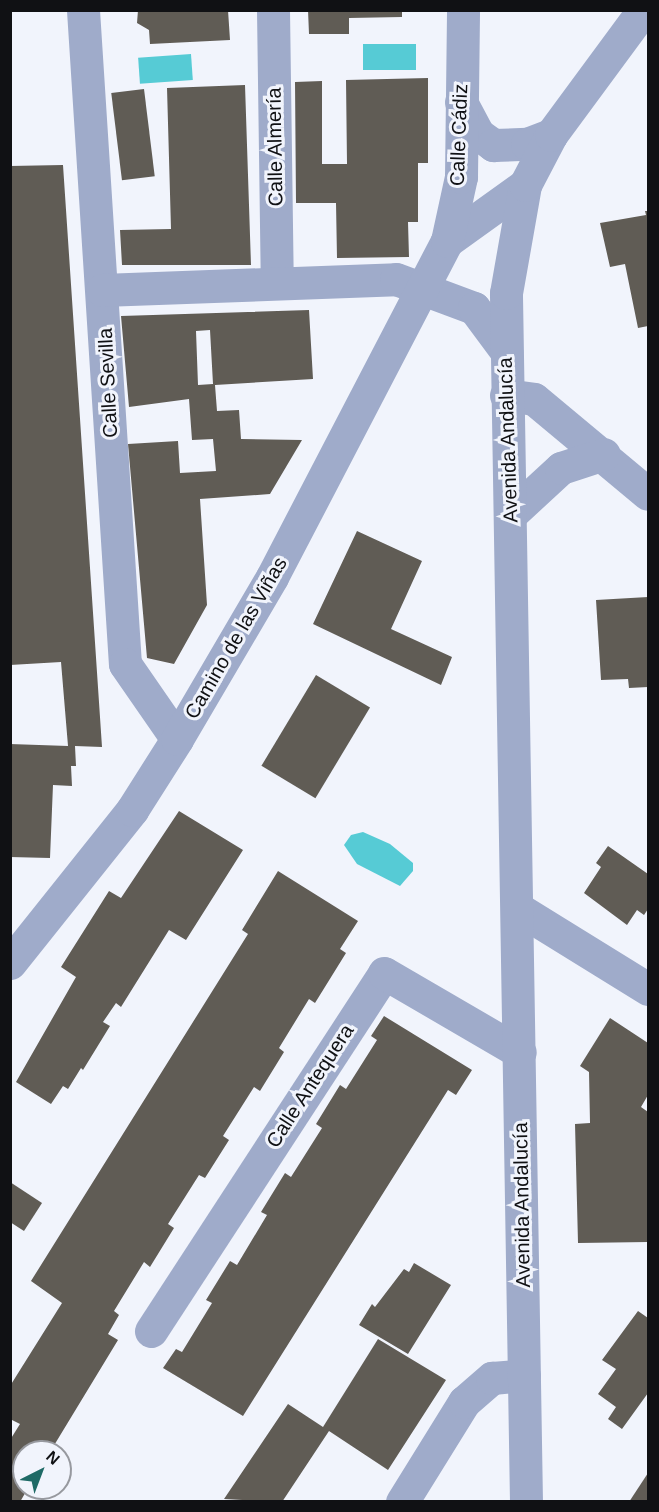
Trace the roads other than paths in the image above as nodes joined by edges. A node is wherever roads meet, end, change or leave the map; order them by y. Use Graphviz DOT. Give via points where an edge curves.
graph roads {
  1 [pos="83,10"];
  2 [pos="273,10"];
  3 [pos="463,10"];
  4 [pos="643,10"];
  5 [pos="461,102"];
  6 [pos="551,135"];
  7 [pos="525,185"];
  8 [pos="447,241"];
  9 [pos="277,283"];
  10 [pos="423,288"];
  11 [pos="102,290"];
  12 [pos="506,351"];
  13 [pos="506,395"];
  14 [pos="604,454"];
  15 [pos="648,494"];
  16 [pos="511,514"];
  17 [pos="177,739"];
  18 [pos="517,908"];
  19 [pos="10,963"];
  20 [pos="648,989"];
  21 [pos="519,1052"];
  22 [pos="151,1331"];
  23 [pos="524,1375"];
  24 [pos="402,1502"];
  25 [pos="526,1502"];
  1 -- 11 [label="street, Calle Sevilla"];
  2 -- 9 [label="street, Calle Almería"];
  3 -- 5 [label="street, Calle Cádiz"];
  4 -- 6 [label="street, Avenida Andalucía"];
  5 -- 6 [label="street" via="478,134 493,145 527,144"];
  5 -- 8 [label="street, Calle Cádiz" via="461,177"];
  6 -- 7 [label="street, Avenida Andalucía"];
  7 -- 8 [label="street"];
  7 -- 12 [label="street, Avenida Andalucía" via="506,293"];
  8 -- 10 [label="street, Calle Cádiz"];
  9 -- 10 [label="street" via="396,279"];
  9 -- 11 [label="street"];
  10 -- 12 [label="street" via="474,308"];
  10 -- 17 [label="street, Camino de las Viñas" via="272,577"];
  11 -- 17 [label="street, Calle Sevilla" via="125,664"];
  12 -- 13 [label="street, Avenida Andalucía"];
  13 -- 14 [label="street" via="534,399"];
  13 -- 16 [label="street, Avenida Andalucía"];
  14 -- 15 [label="street"];
  14 -- 16 [label="street" via="561,468"];
  16 -- 18 [label="street, Avenida Andalucía"];
  17 -- 19 [label="street, Camino de las Viñas" via="132,810"];
  18 -- 20 [label="street"];
  18 -- 21 [label="street, Avenida Andalucía"];
  21 -- 22 [label="street, Calle Antequera" via="384,973"];
  21 -- 23 [label="street, Avenida Andalucía"];
  23 -- 24 [label="street" via="492,1378 464,1402"];
  23 -- 25 [label="street, Avenida Andalucía"];
}
